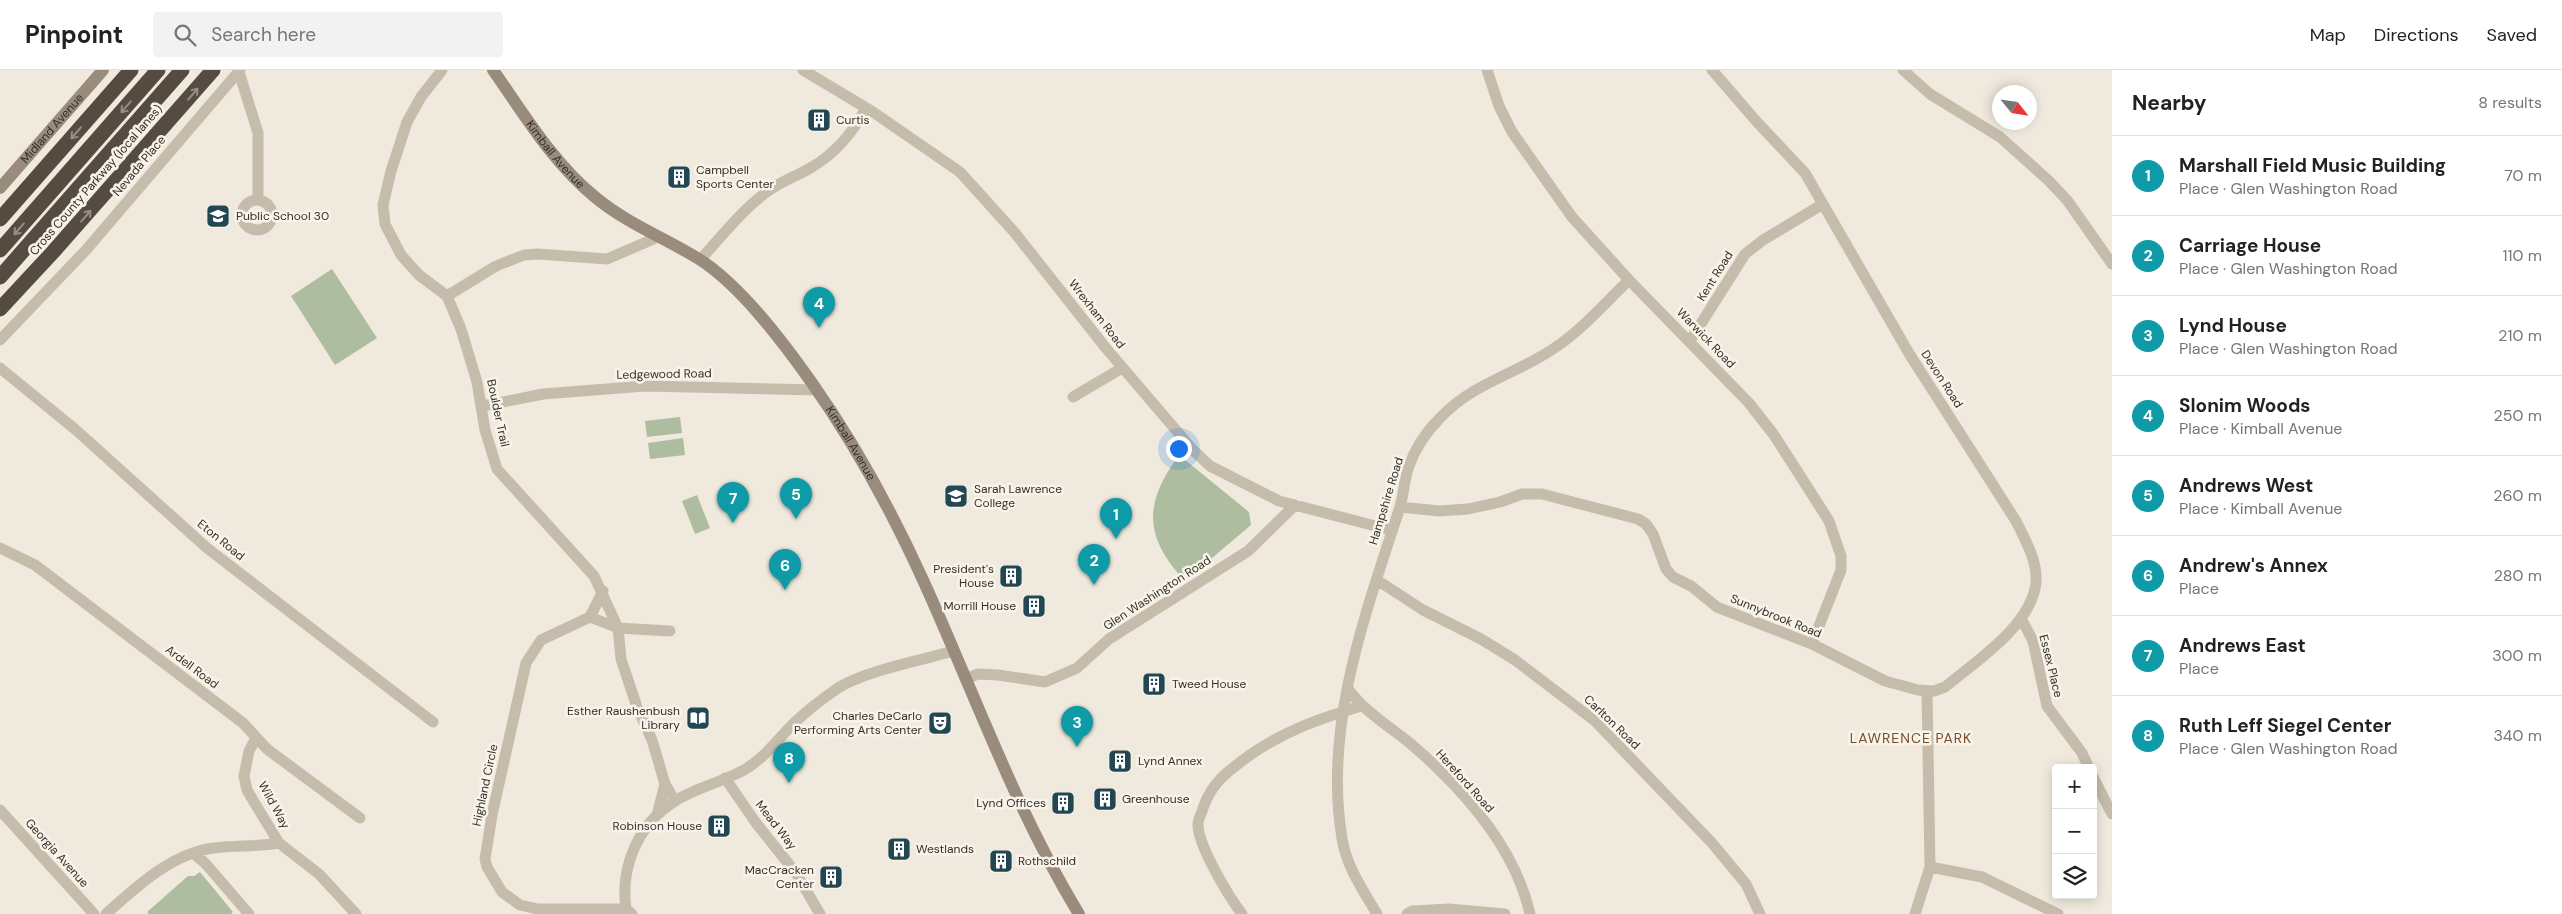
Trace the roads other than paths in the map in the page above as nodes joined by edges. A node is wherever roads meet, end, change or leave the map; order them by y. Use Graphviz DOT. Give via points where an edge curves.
graph roads {
  1 [pos="103,70"];
  2 [pos="131,70"];
  3 [pos="158,70"];
  4 [pos="182,70"];
  5 [pos="213,70"];
  6 [pos="442,70"];
  7 [pos="493,70"];
  8 [pos="803,70"];
  9 [pos="1487,70"];
  10 [pos="1712,70"];
  11 [pos="1903,70"];
  12 [pos="239,71"];
  13 [pos="866,108"];
  14 [pos="0,188"];
  15 [pos="258,200"];
  16 [pos="1823,204"];
  17 [pos="0,219"];
  18 [pos="658,237"];
  19 [pos="0,250"];
  20 [pos="53,252"];
  21 [pos="700,260"];
  22 [pos="2112,264"];
  23 [pos="0,276"];
  24 [pos="1629,280"];
  25 [pos="447,296"];
  26 [pos="0,309"];
  27 [pos="0,319"];
  28 [pos="0,340"];
  29 [pos="1690,341"];
  30 [pos="0,368"];
  31 [pos="1122,368"];
  32 [pos="817,390"];
  33 [pos="1073,398"];
  34 [pos="483,406"];
  35 [pos="1295,504"];
  36 [pos="1400,507"];
  37 [pos="1391,530"];
  38 [pos="0,548"];
  39 [pos="1377,580"];
  40 [pos="602,591"];
  41 [pos="590,617"];
  42 [pos="2022,620"];
  43 [pos="618,628"];
  44 [pos="670,631"];
  45 [pos="1812,644"];
  46 [pos="954,650"];
  47 [pos="965,680"];
  48 [pos="1348,689"];
  49 [pos="1927,691"];
  50 [pos="1361,706"];
  51 [pos="1344,712"];
  52 [pos="433,722"];
  53 [pos="256,738"];
  54 [pos="2087,764"];
  55 [pos="725,778"];
  56 [pos="664,784"];
  57 [pos="2097,785"];
  58 [pos="675,801"];
  59 [pos="0,810"];
  60 [pos="2112,814"];
  61 [pos="657,815"];
  62 [pos="360,818"];
  63 [pos="279,843"];
  64 [pos="193,852"];
  65 [pos="1930,867"];
  66 [pos="629,911"];
  67 [pos="94,914"];
  68 [pos="106,914"];
  69 [pos="249,914"];
  70 [pos="356,914"];
  71 [pos="820,914"];
  72 [pos="1079,914"];
  73 [pos="1242,914"];
  74 [pos="1377,914"];
  75 [pos="1407,914"];
  76 [pos="1505,914"];
  77 [pos="1530,914"];
  78 [pos="1760,914"];
  79 [pos="1915,914"];
  80 [pos="2058,914"];
  1 -- 14 [label="street, Midland Avenue"];
  2 -- 17 [label="highway, one-way"];
  3 -- 19 [label="highway, one-way"];
  4 -- 23 [label="highway"];
  20 -- 5 [label="highway, Cross County Parkway (local lanes), one-way"];
  6 -- 25 [label="street" via="407,122 383,205 385,224 401,255 419,275"];
  7 -- 18 [label="street, Kimball Avenue" via="550,152 574,178 619,215"];
  8 -- 13 [label="street, Wrexham Road"];
  9 -- 24 [label="street, Warwick Road" via="1499,106 1528,156 1572,217"];
  10 -- 16 [label="street, Devon Road" via="1805,173"];
  11 -- 22 [label="street" via="1930,94 2000,137 2048,180 2067,200"];
  12 -- 15 [label="street" via="258,133"];
  12 -- 28 [label="street, Nevada Place" via="58,279"];
  13 -- 21 [label="street" via="852,132 838,147 813,166 770,189"];
  13 -- 31 [label="street, Wrexham Road" via="960,172 981,193"];
  16 -- 29 [label="street, Kent Road" via="1745,254"];
  16 -- 42 [label="street, Devon Road" via="1910,355 2011,513 2029,547 2036,582 2032,601"];
  18 -- 21 [label="street, Kimball Avenue"];
  18 -- 25 [label="street" via="607,259 524,255 496,266"];
  20 -- 26 [label="highway, Cross County Parkway (local lanes)"];
  20 -- 27 [label="highway"];
  21 -- 32 [label="street, Kimball Avenue" via="765,320"];
  24 -- 29 [label="street, Warwick Road"];
  24 -- 36 [label="street, Hampshire Road" via="1555,348 1526,366 1487,382 1438,419 1419,445 1409,467"];
  25 -- 34 [label="street, Boulder Trail" via="461,329"];
  29 -- 45 [label="street, Warwick Road" via="1749,403 1774,435 1829,521 1841,556 1841,570"];
  30 -- 52 [label="street, Eton Road" via="76,430 207,548"];
  31 -- 33 [label="street"];
  31 -- 35 [label="street, Wrexham Road" via="1210,466 1279,501"];
  32 -- 34 [label="street, Ledgewood Road" via="645,386 543,394"];
  32 -- 46 [label="street, Kimball Avenue" via="851,441 898,528"];
  34 -- 40 [label="street, Boulder Trail" via="485,430 497,469 594,576"];
  35 -- 37 [label="street, Wrexham Road"];
  35 -- 47 [label="street, Glen Washington Road" via="1248,551 1109,639 1077,668 1045,682 978,674"];
  36 -- 37 [label="street, Hampshire Road"];
  36 -- 45 [label="street, Sunnybrook Road" via="1439,512 1468,509 1522,494 1542,494 1638,518 1653,534 1666,569 1673,577 1691,586 1717,607"];
  37 -- 39 [label="street, Hampshire Road"];
  38 -- 53 [label="street, Ardell Road" via="36,565 243,723"];
  39 -- 48 [label="street, Hampshire Road"];
  39 -- 78 [label="street, Carlton Road" via="1422,610 1515,660 1595,721 1712,843 1746,884"];
  40 -- 41 [label="street"];
  40 -- 43 [label="street, Boulder Trail"];
  41 -- 43 [label="street"];
  41 -- 66 [label="street, Highland Circle" via="541,640 526,663 485,859 507,898 528,908"];
  42 -- 49 [label="street, Devon Road" via="1945,687"];
  42 -- 54 [label="street, Essex Place" via="2033,641 2047,706"];
  43 -- 44 [label="street"];
  43 -- 56 [label="street, Boulder Trail" via="620,659 636,707 652,740"];
  45 -- 49 [label="street, Sunnybrook Road" via="1884,681"];
  46 -- 47 [label="street, Kimball Avenue"];
  46 -- 55 [label="street" via="864,676 840,687 800,718 745,770"];
  47 -- 72 [label="street, Kimball Avenue" via="1028,821"];
  48 -- 50 [label="street, Hereford Road"];
  48 -- 51 [label="street, Hampshire Road"];
  49 -- 65 [label="street"];
  50 -- 51 [label="street"];
  50 -- 77 [label="street, Hereford Road" via="1409,743 1464,797 1515,871"];
  51 -- 73 [label="street" via="1293,728 1264,744 1226,772 1208,794 1197,826 1229,897"];
  51 -- 74 [label="street, Hampshire Road" via="1338,774 1341,838 1346,858"];
  53 -- 62 [label="street, Ardell Road"];
  53 -- 63 [label="street, Wild Way" via="249,751 244,776 247,790"];
  55 -- 58 [label="street"];
  55 -- 71 [label="street, Mead Way" via="796,873"];
  56 -- 58 [label="street, Boulder Trail"];
  56 -- 61 [label="street, Boulder Trail"];
  57 -- 60 [label="street"];
  58 -- 61 [label="street, Boulder Trail"];
  59 -- 67 [label="street, Georgia Avenue"];
  61 -- 66 [label="street, Boulder Trail" via="631,853 623,889"];
  63 -- 64 [label="street"];
  63 -- 70 [label="street, Wild Way" via="319,874"];
  64 -- 68 [label="street" via="146,880"];
  64 -- 69 [label="street" via="206,862"];
  65 -- 79 [label="street"];
  65 -- 80 [label="street" via="1982,877"];
  75 -- 76 [label="street" via="1449,909"];
}
